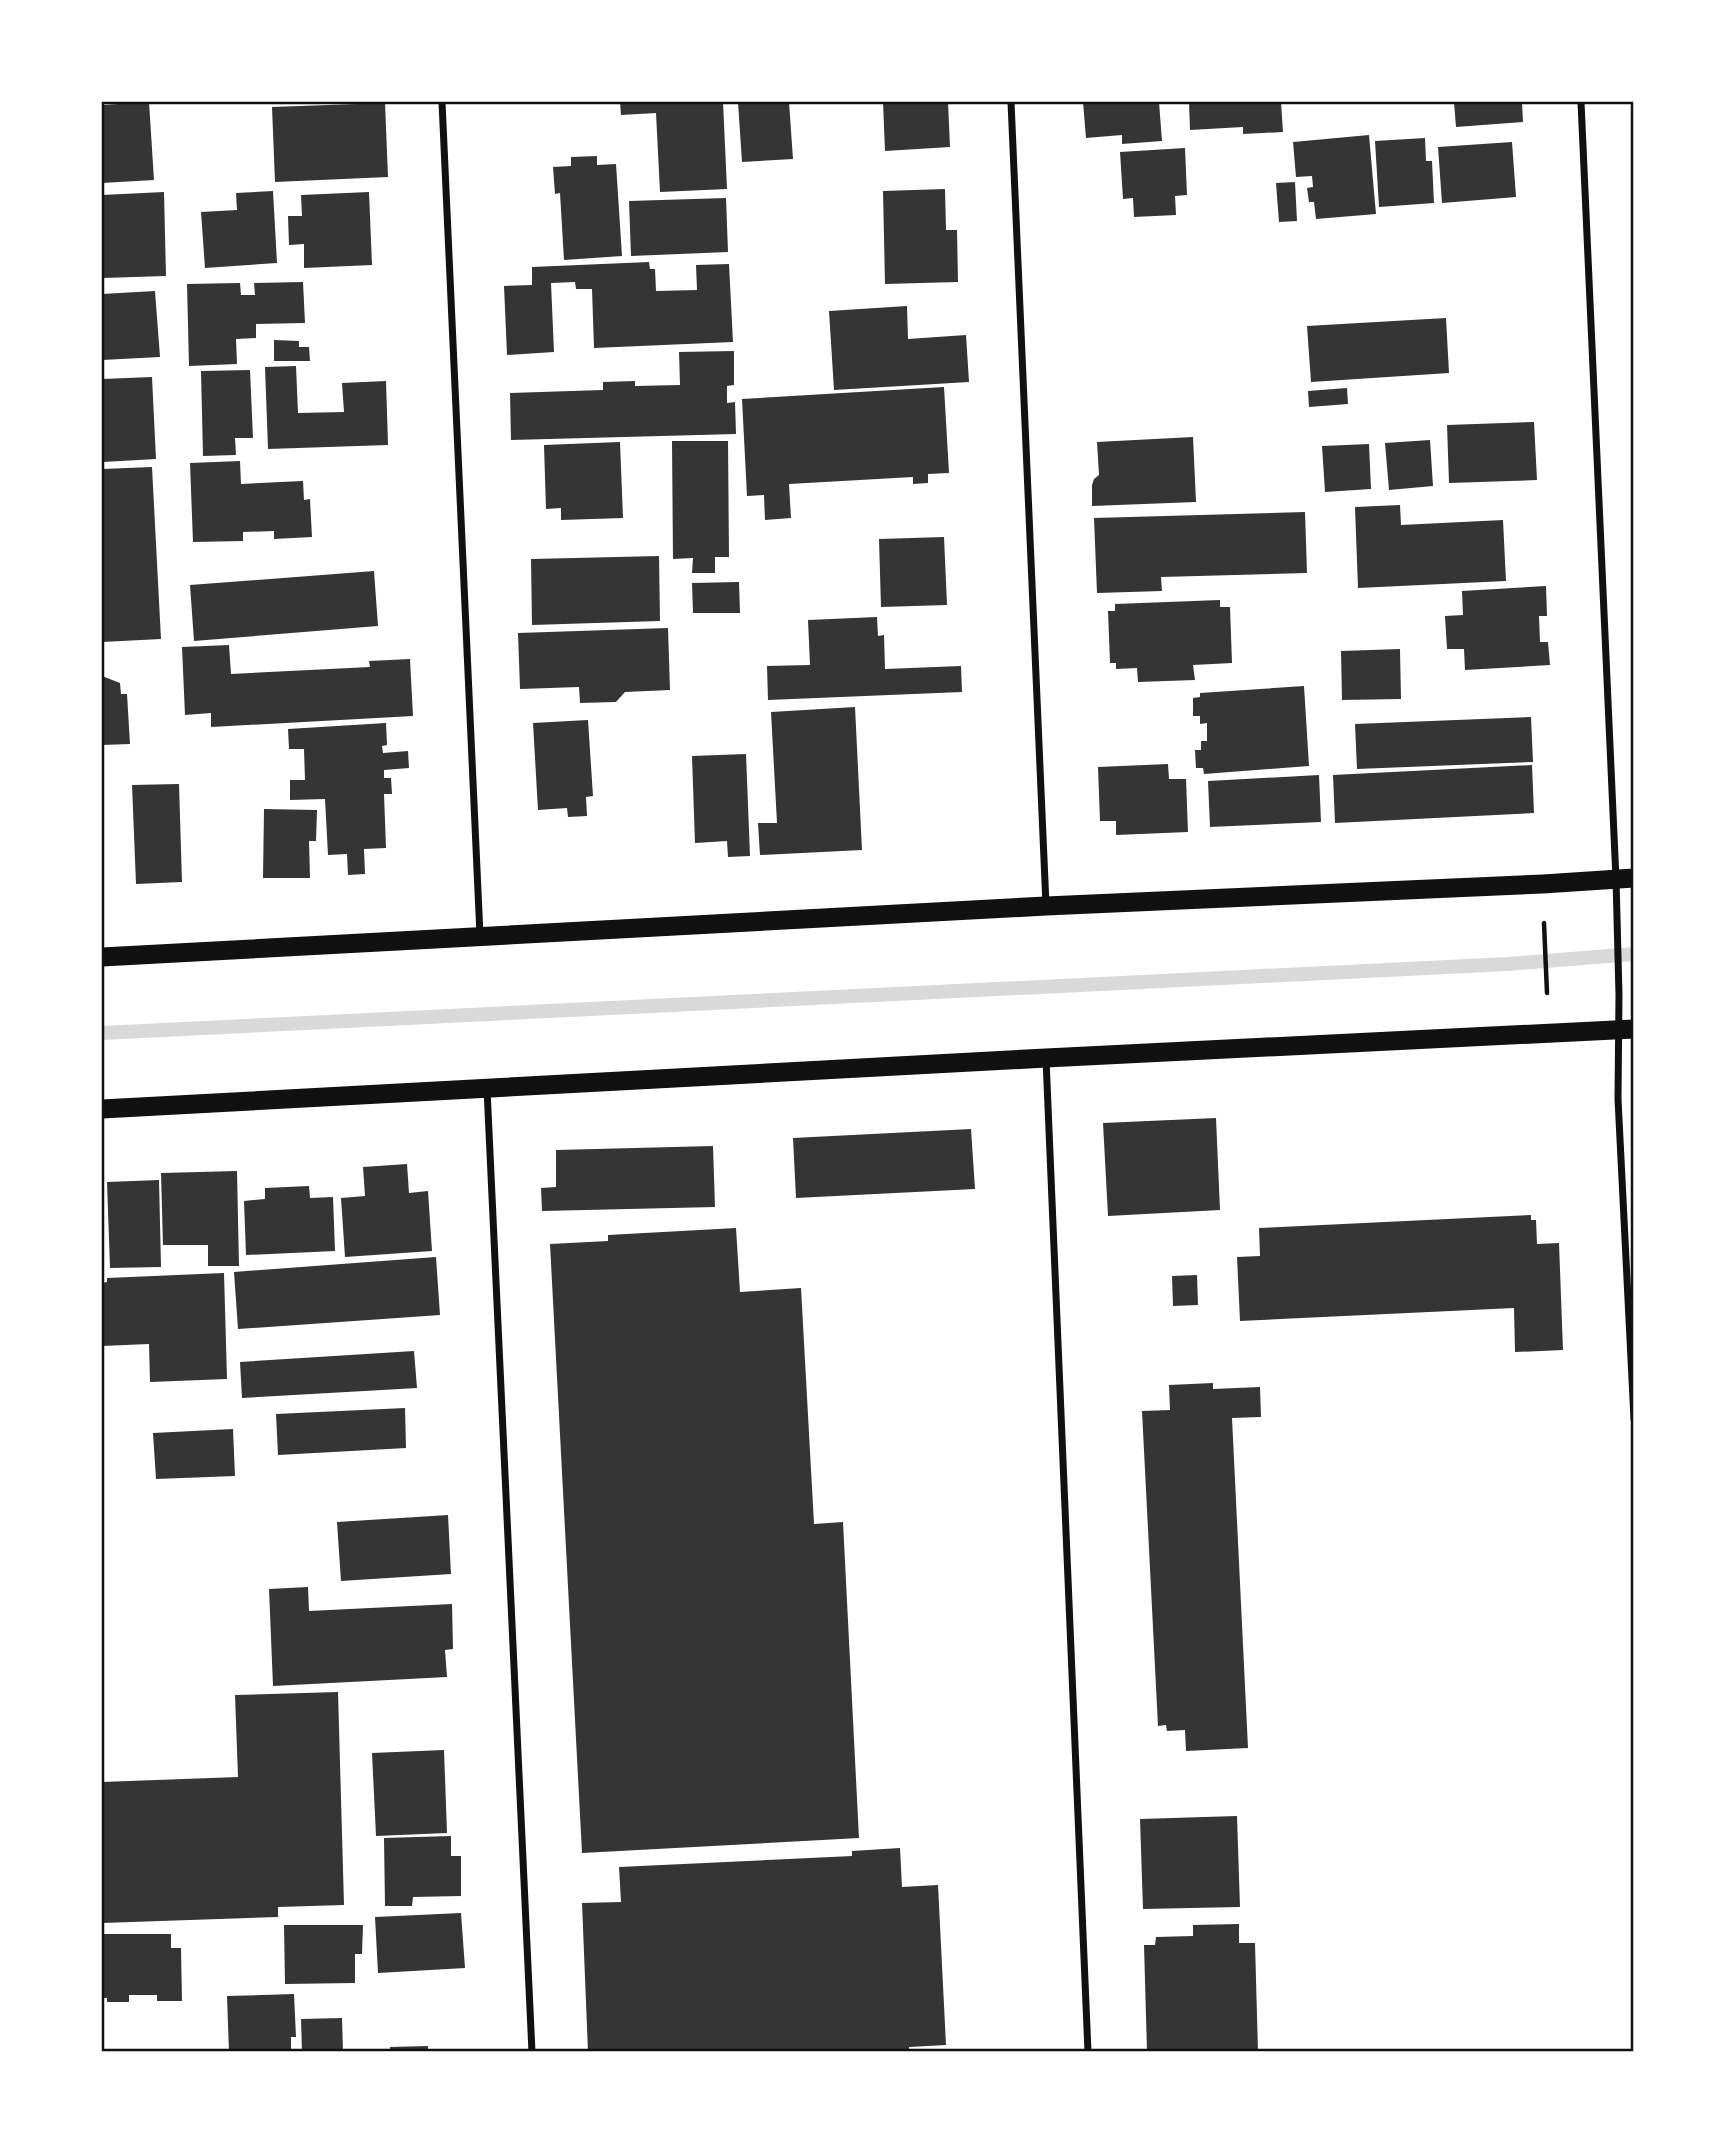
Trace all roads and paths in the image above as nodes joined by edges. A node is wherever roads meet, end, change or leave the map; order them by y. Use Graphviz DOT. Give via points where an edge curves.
graph roads {
  1 [pos="442,102"];
  2 [pos="1011,102"];
  3 [pos="1581,102"];
  4 [pos="1625,879"];
  5 [pos="1046,906"];
  6 [pos="1544,923"];
  7 [pos="480,936"];
  8 [pos="102,957"];
  9 [pos="1548,993"];
  10 [pos="1626,1029"];
  11 [pos="1046,1058"];
  12 [pos="487,1089"];
  13 [pos="102,1109"];
  14 [pos="1633,1419"];
  15 [pos="533,2052"];
  16 [pos="1088,2052"];
  1 -- 7 [label="street"];
  2 -- 5 [label="street"];
  3 -- 4 [label="street"];
  4 -- 5 [label="highway"];
  4 -- 10 [label="street" via="1617,913 1619,995"];
  5 -- 7 [label="highway"];
  6 -- 9 [label="path"];
  7 -- 8 [label="highway"];
  10 -- 11 [label="highway"];
  10 -- 14 [label="street" via="1618,1098"];
  11 -- 12 [label="highway"];
  11 -- 16 [label="street"];
  12 -- 13 [label="highway"];
  12 -- 15 [label="street"];
}
